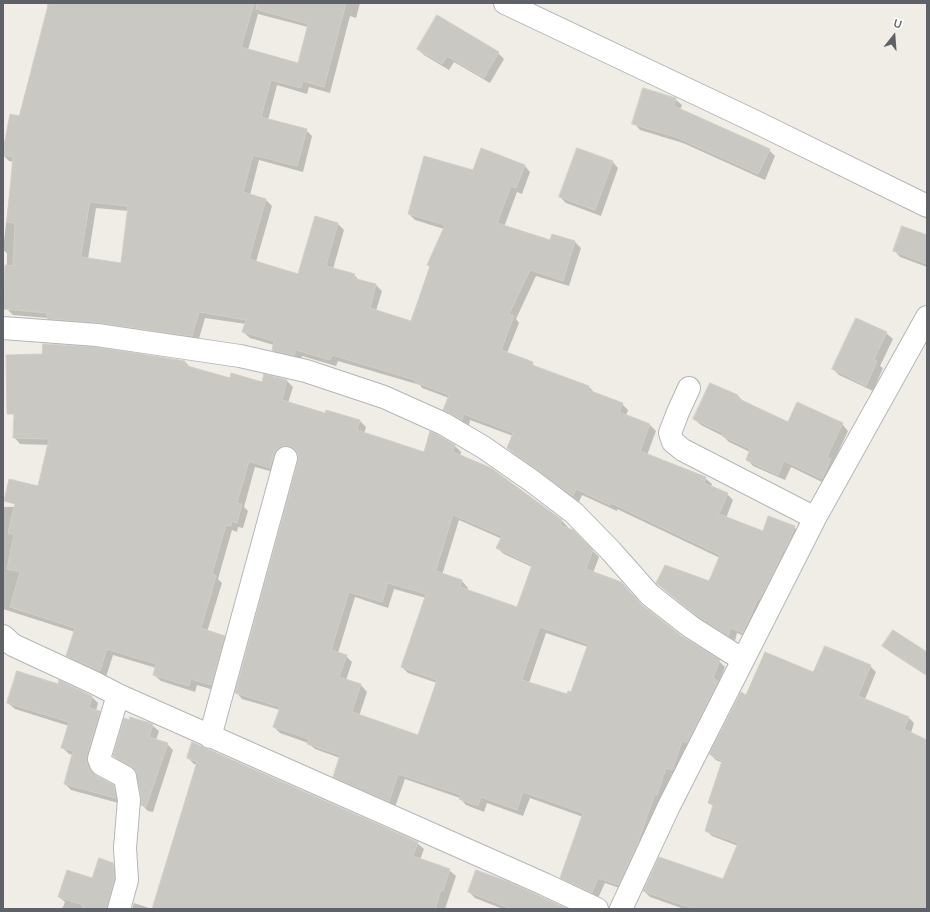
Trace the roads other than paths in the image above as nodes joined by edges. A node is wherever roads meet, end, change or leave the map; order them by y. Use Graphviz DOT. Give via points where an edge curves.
graph roads {
  1 [pos="505,3"];
  2 [pos="927,206"];
  3 [pos="927,316"];
  4 [pos="3,328"];
  5 [pos="689,388"];
  6 [pos="286,458"];
  7 [pos="815,518"];
  8 [pos="3,636"];
  9 [pos="743,660"];
  10 [pos="118,695"];
  11 [pos="210,737"];
  12 [pos="119,909"];
  13 [pos="597,909"];
  14 [pos="621,909"];
  1 -- 2 [label="street"];
  3 -- 7 [label="street"];
  4 -- 9 [label="street" via="97,335 240,356 306,372 391,400 444,424 532,480 574,513 650,595 691,627"];
  5 -- 7 [label="street" via="670,433 673,442 683,450"];
  6 -- 11 [label="street"];
  7 -- 9 [label="street"];
  8 -- 10 [label="street" via="13,645"];
  9 -- 14 [label="street" via="669,806"];
  10 -- 11 [label="street"];
  10 -- 12 [label="street" via="99,759 101,764 126,777 128,791 125,848 127,880"];
  11 -- 13 [label="street"];
}
